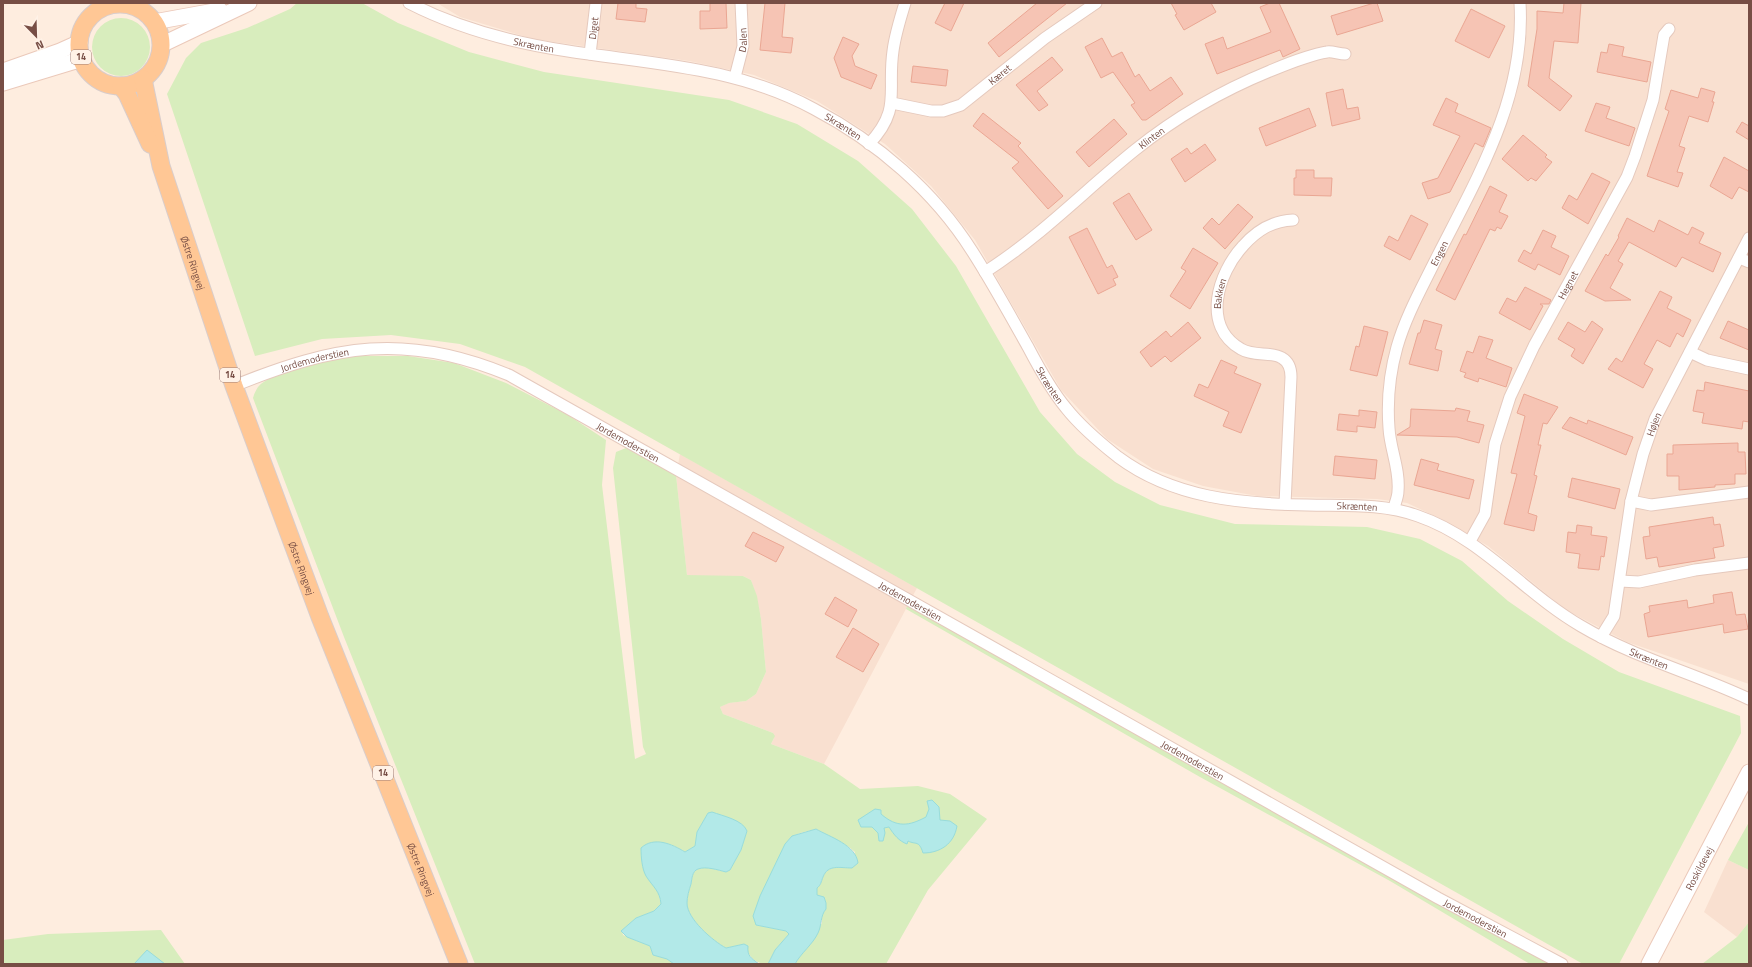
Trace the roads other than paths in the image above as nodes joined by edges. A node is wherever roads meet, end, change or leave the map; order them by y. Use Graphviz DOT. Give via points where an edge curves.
graph roads {
  1 [pos="409,3"];
  2 [pos="596,3"];
  3 [pos="741,3"];
  4 [pos="905,3"];
  5 [pos="1096,3"];
  6 [pos="1520,3"];
  7 [pos="120,4"];
  8 [pos="247,4"];
  9 [pos="96,7"];
  10 [pos="154,22"];
  11 [pos="1669,29"];
  12 [pos="80,42"];
  13 [pos="162,45"];
  14 [pos="590,54"];
  15 [pos="1345,54"];
  16 [pos="82,59"];
  17 [pos="3,71"];
  18 [pos="735,77"];
  19 [pos="143,79"];
  20 [pos="3,83"];
  21 [pos="121,86"];
  22 [pos="892,103"];
  23 [pos="869,144"];
  24 [pos="161,166"];
  25 [pos="1293,220"];
  26 [pos="1749,238"];
  27 [pos="1744,260"];
  28 [pos="985,272"];
  29 [pos="1690,352"];
  30 [pos="1749,369"];
  31 [pos="234,386"];
  32 [pos="1749,492"];
  33 [pos="1631,501"];
  34 [pos="1285,504"];
  35 [pos="1394,508"];
  36 [pos="1470,541"];
  37 [pos="1749,563"];
  38 [pos="1620,581"];
  39 [pos="1601,638"];
  40 [pos="1749,699"];
  41 [pos="1749,772"];
  42 [pos="459,964"];
  43 [pos="1562,964"];
  44 [pos="1649,964"];
  1 -- 14 [label="street, Skrænten" via="500,37"];
  2 -- 14 [label="street, Diget"];
  3 -- 18 [label="street, Dalen" via="743,46"];
  4 -- 22 [label="street" via="893,52"];
  5 -- 22 [label="street, Kæret" via="1051,34 961,105 943,111 931,111"];
  6 -- 35 [label="street, Engen" via="1520,45 1502,124 1416,298 1397,347 1388,419 1398,485"];
  7 -- 9 [label="main road, 14"];
  7 -- 10 [label="main road, 14" via="140,9"];
  8 -- 10 [label="street"];
  8 -- 13 [label="street"];
  9 -- 12 [label="main road, 14" via="85,25"];
  10 -- 13 [label="main road, 14" via="160,33"];
  11 -- 36 [label="street, Hegnet" via="1664,36 1653,100 1627,177 1534,346 1503,415 1495,444 1485,514"];
  12 -- 16 [label="main road, 14"];
  12 -- 17 [label="street"];
  13 -- 19 [label="main road" via="156,64"];
  14 -- 18 [label="street, Skrænten" via="676,65"];
  15 -- 28 [label="street, Klinten" via="1328,52 1286,65 1246,81 1203,103 1141,145 1042,232"];
  16 -- 20 [label="street"];
  16 -- 21 [label="main road, 14" via="96,78 106,84"];
  18 -- 23 [label="street, Skrænten" via="800,101"];
  19 -- 21 [label="main road"];
  19 -- 24 [label="main road, Østre Ringvej / 14"];
  21 -- 24 [label="main road, Østre Ringvej / 14"];
  22 -- 23 [label="street" via="889,116"];
  23 -- 28 [label="street, Skrænten" via="890,159 941,209"];
  24 -- 31 [label="main road, Østre Ringvej / 14"];
  25 -- 34 [label="street, Bakken" via="1282,220 1268,226 1242,247 1223,277 1217,304 1220,327 1230,342 1252,354 1279,357 1289,366 1291,377"];
  26 -- 27 [label="street, Højen"];
  27 -- 29 [label="street, Højen"];
  28 -- 34 [label="street, Skrænten" via="1041,371 1066,408 1087,431 1119,457 1141,472 1211,498"];
  29 -- 30 [label="street" via="1706,360"];
  29 -- 33 [label="street, Højen" via="1655,419"];
  31 -- 42 [label="main road, Østre Ringvej / 14" via="320,617"];
  31 -- 43 [label="street, Jordemoderstien" via="301,361 328,354 398,348 439,352 509,375 1431,894"];
  32 -- 33 [label="street" via="1650,505"];
  33 -- 38 [label="street, Højen" via="1621,558"];
  34 -- 35 [label="street, Skrænten"];
  35 -- 36 [label="street, Skrænten" via="1440,525"];
  36 -- 39 [label="street, Skrænten" via="1539,598"];
  37 -- 38 [label="street" via="1695,570 1639,582"];
  38 -- 39 [label="street, Højen" via="1614,616"];
  39 -- 40 [label="street, Skrænten" via="1656,663"];
  41 -- 44 [label="street, Roskildevej"];
}
